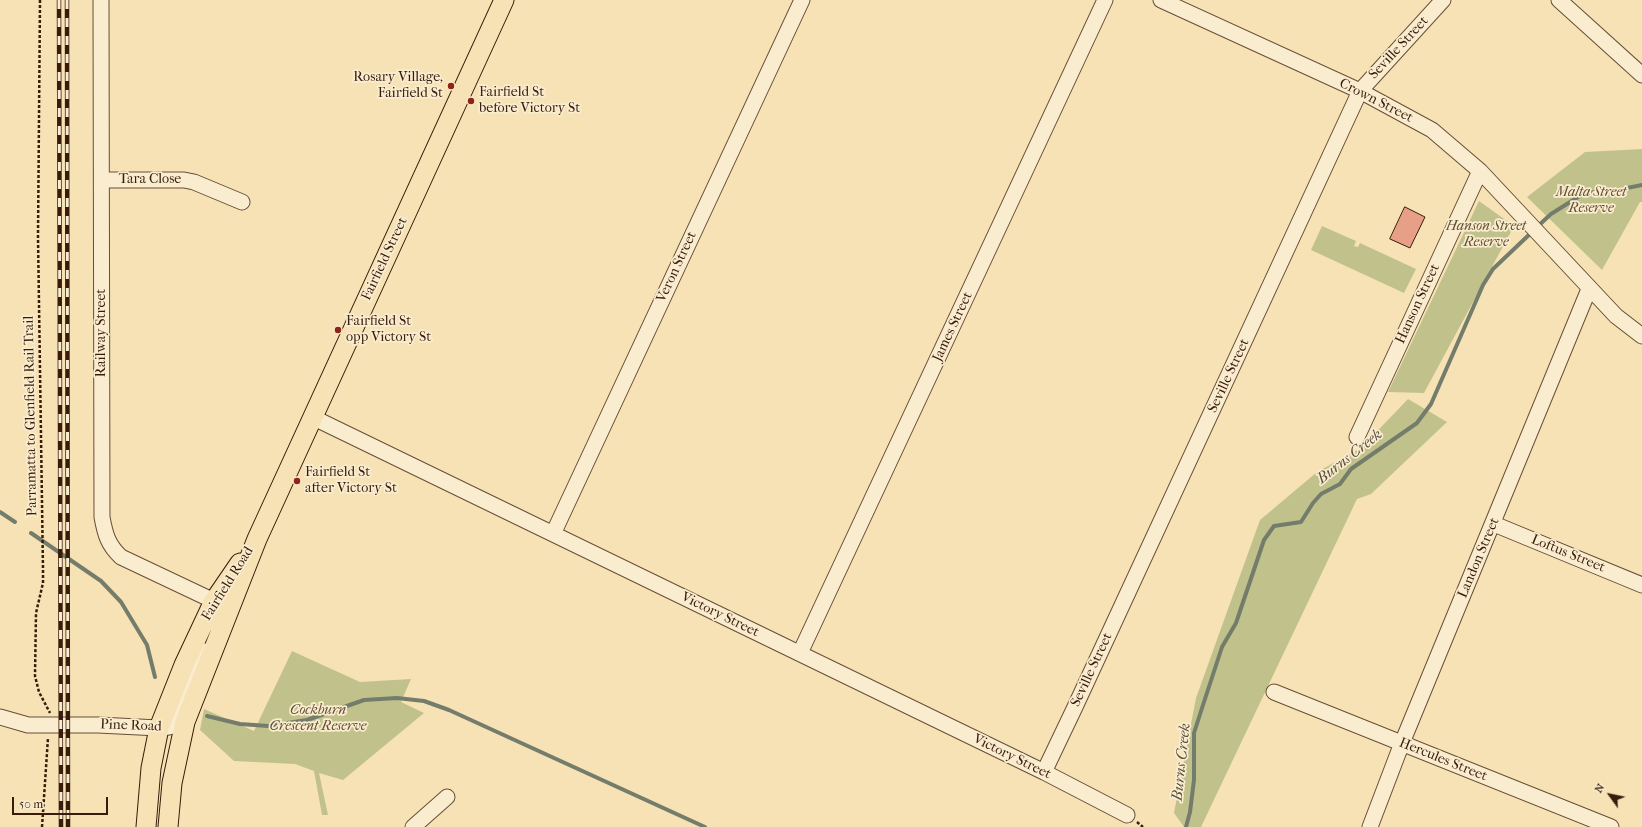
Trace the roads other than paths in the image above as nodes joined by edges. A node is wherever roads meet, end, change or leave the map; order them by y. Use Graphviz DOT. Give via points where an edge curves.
graph roads {
  1 [pos="101,0"];
  2 [pos="504,0"];
  3 [pos="802,0"];
  4 [pos="1105,0"];
  5 [pos="1161,0"];
  6 [pos="1444,0"];
  7 [pos="1560,0"];
  8 [pos="1642,74"];
  9 [pos="1360,91"];
  10 [pos="1480,171"];
  11 [pos="102,180"];
  12 [pos="242,202"];
  13 [pos="1589,289"];
  14 [pos="1642,336"];
  15 [pos="312,417"];
  16 [pos="1357,437"];
  17 [pos="1494,524"];
  18 [pos="553,534"];
  19 [pos="257,539"];
  20 [pos="1642,585"];
  21 [pos="214,601"];
  22 [pos="233,601"];
  23 [pos="800,653"];
  24 [pos="1274,692"];
  25 [pos="0,718"];
  26 [pos="159,728"];
  27 [pos="1402,743"];
  28 [pos="1044,772"];
  29 [pos="447,797"];
  30 [pos="1127,815"];
  31 [pos="146,827"];
  32 [pos="168,827"];
  33 [pos="412,827"];
  34 [pos="1370,827"];
  35 [pos="1611,827"];
  1 -- 11 [label="street, Railway Street"];
  2 -- 15 [label="main road, Fairfield Street"];
  3 -- 18 [label="street, Veron Street"];
  4 -- 23 [label="street, James Street"];
  5 -- 9 [label="street, Crown Street"];
  6 -- 9 [label="street, Seville Street"];
  7 -- 8 [label="street"];
  9 -- 10 [label="street, Crown Street" via="1432,130"];
  9 -- 28 [label="street, Seville Street"];
  10 -- 13 [label="street, Crown Street"];
  10 -- 16 [label="street, Hanson Street"];
  11 -- 12 [label="street, Tara Close" via="184,180"];
  11 -- 21 [label="street, Railway Street" via="102,498 105,530 112,548 121,557"];
  13 -- 14 [label="street, Crown Street" via="1616,316"];
  13 -- 17 [label="street, Landon Street"];
  15 -- 18 [label="street, Victory Street"];
  15 -- 19 [label="main road, Fairfield Street"];
  17 -- 20 [label="street, Loftus Street"];
  17 -- 27 [label="street, Landon Street"];
  18 -- 23 [label="street, Victory Street"];
  19 -- 21 [label="main road, Fairfield Road"];
  19 -- 22 [label="main road, Fairfield Road"];
  21 -- 26 [label="main road, Fairfield Road" via="181,671"];
  22 -- 26 [label="street, Pine Road" via="195,671 176,719 169,727"];
  22 -- 32 [label="main road, Fairfield Road" via="185,722 172,783"];
  23 -- 28 [label="street, Victory Street"];
  24 -- 27 [label="street, Hercules Street"];
  25 -- 26 [label="street, Pine Road" via="28,725"];
  26 -- 31 [label="main road, Fairfield Road" via="151,768"];
  27 -- 34 [label="street, Landon Street"];
  27 -- 35 [label="street, Hercules Street"];
  28 -- 30 [label="street, Victory Street"];
  29 -- 33 [label="street"];
}
